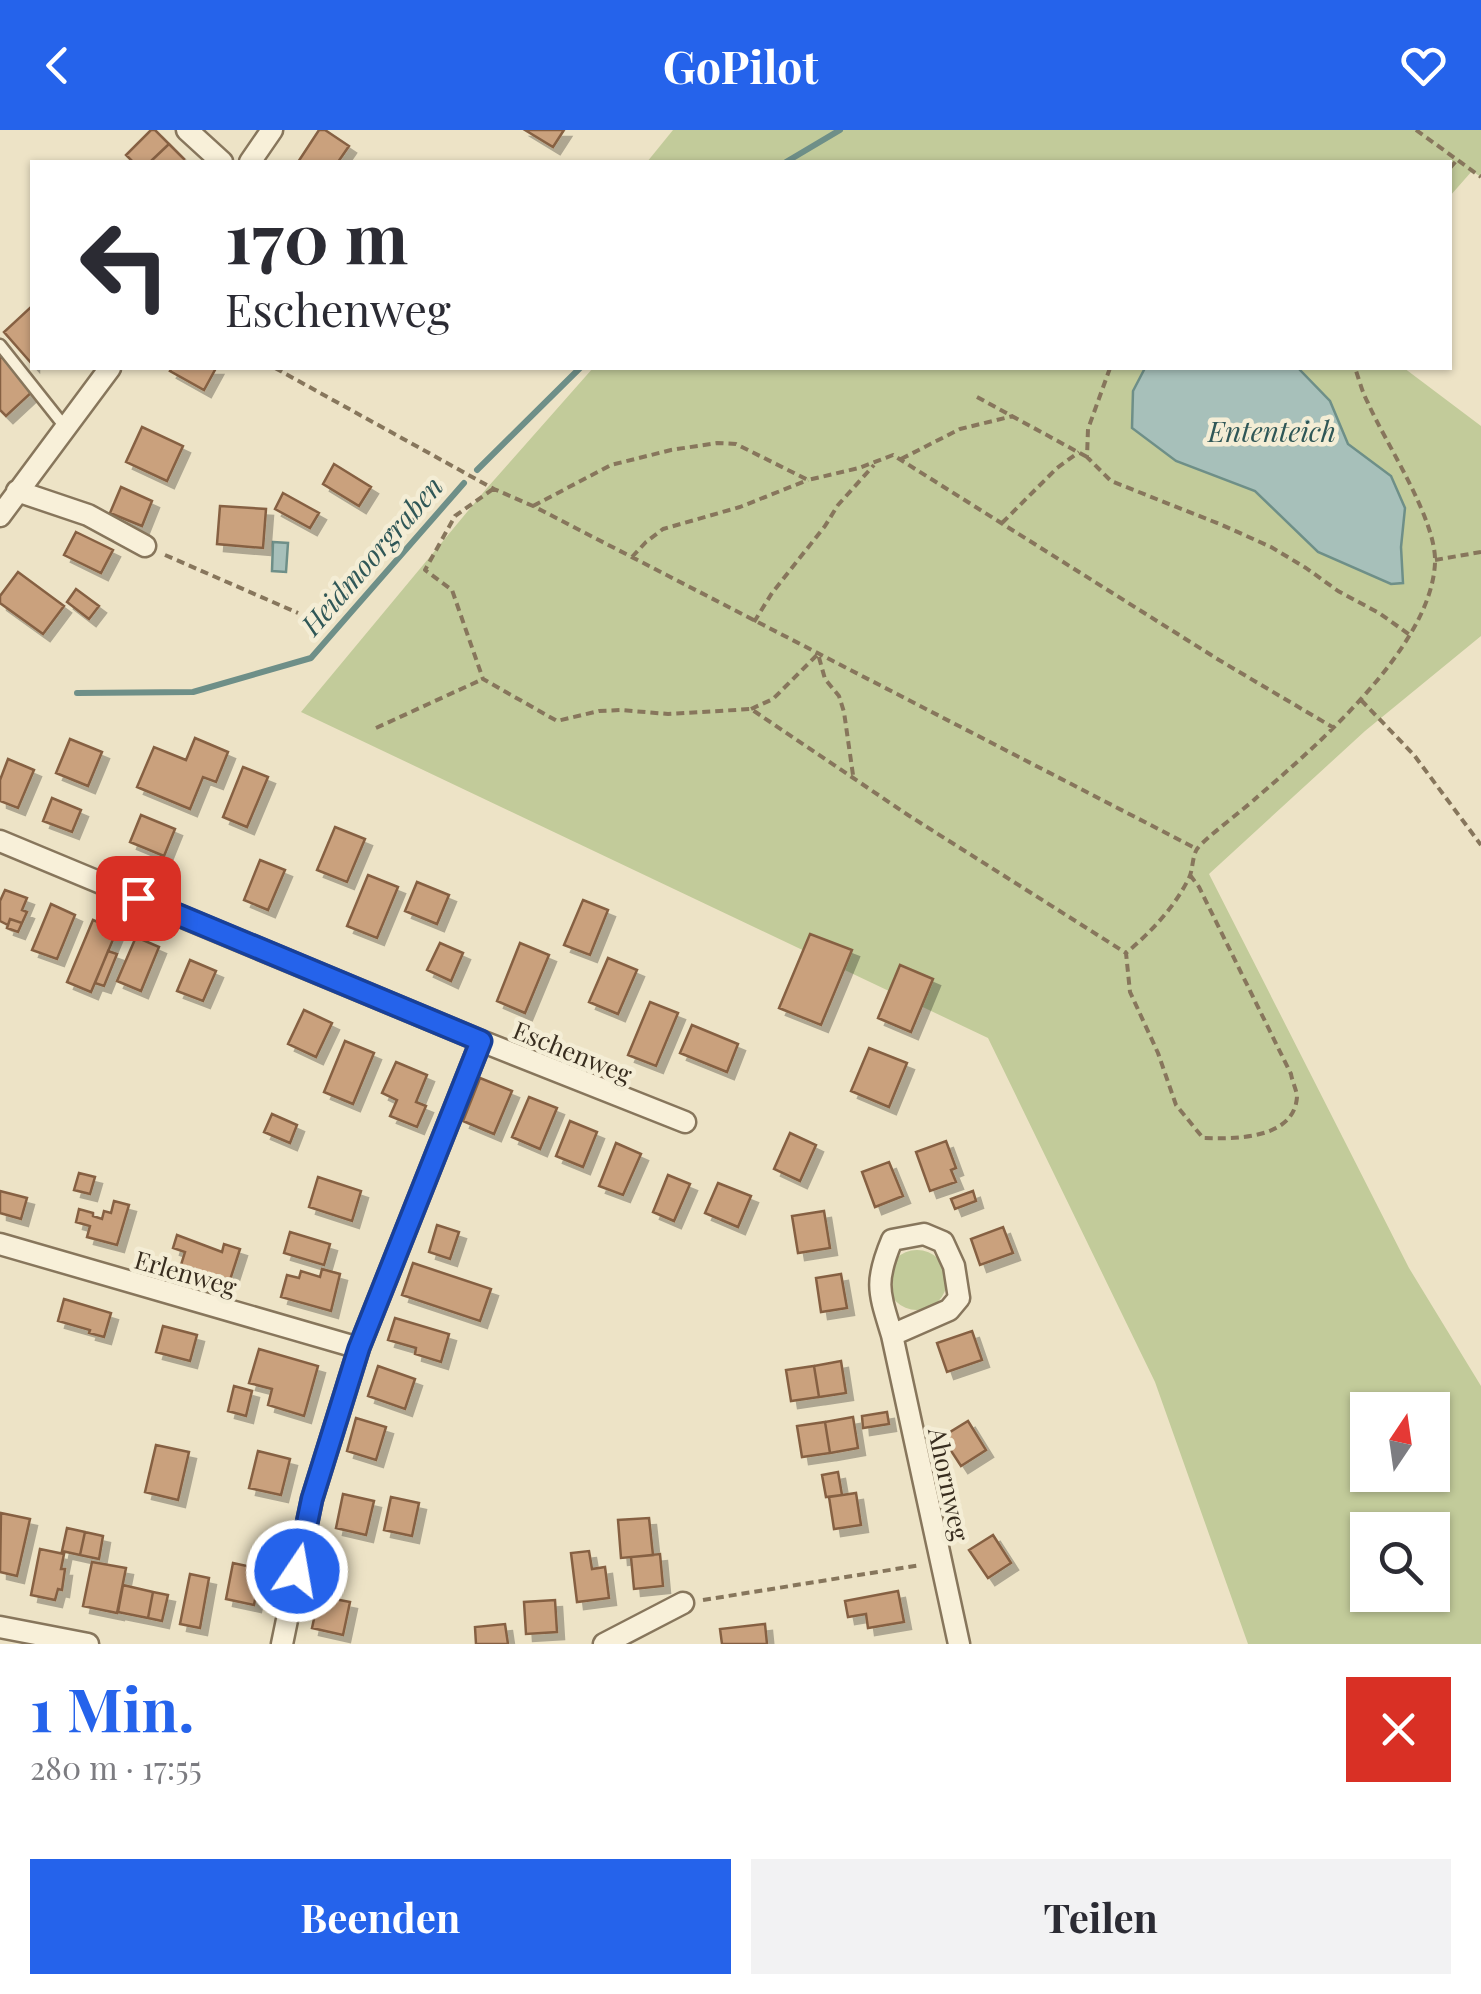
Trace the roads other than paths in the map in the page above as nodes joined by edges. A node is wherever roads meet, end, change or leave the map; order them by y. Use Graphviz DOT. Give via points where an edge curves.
graph roads {
  1 [pos="187,130"];
  2 [pos="272,130"];
  3 [pos="220,160"];
  4 [pos="251,160"];
  5 [pos="0,344"];
  6 [pos="108,370"];
  7 [pos="65,427"];
  8 [pos="17,491"];
  9 [pos="0,516"];
  10 [pos="145,546"];
  11 [pos="0,841"];
  12 [pos="481,1041"];
  13 [pos="685,1122"];
  14 [pos="0,1244"];
  15 [pos="892,1335"];
  16 [pos="359,1348"];
  17 [pos="683,1603"];
  18 [pos="0,1627"];
  19 [pos="88,1644"];
  20 [pos="282,1644"];
  21 [pos="604,1644"];
  22 [pos="959,1644"];
  1 -- 3 [label="street"];
  2 -- 4 [label="street"];
  5 -- 7 [label="lane"];
  6 -- 7 [label="street"];
  7 -- 8 [label="street"];
  8 -- 9 [label="street"];
  8 -- 10 [label="street" via="88,515"];
  11 -- 12 [label="street, Eschenweg"];
  12 -- 13 [label="street, Eschenweg"];
  12 -- 16 [label="street"];
  14 -- 16 [label="street, Erlenweg"];
  15 -- 15 [label="street, Ahornweg" via="949,1310 958,1298 943,1242 924,1234 892,1240 881,1266 880,1295"];
  15 -- 22 [label="street, Ahornweg"];
  16 -- 20 [label="street" via="312,1499"];
  17 -- 21 [label="street"];
  18 -- 19 [label="street"];
}
